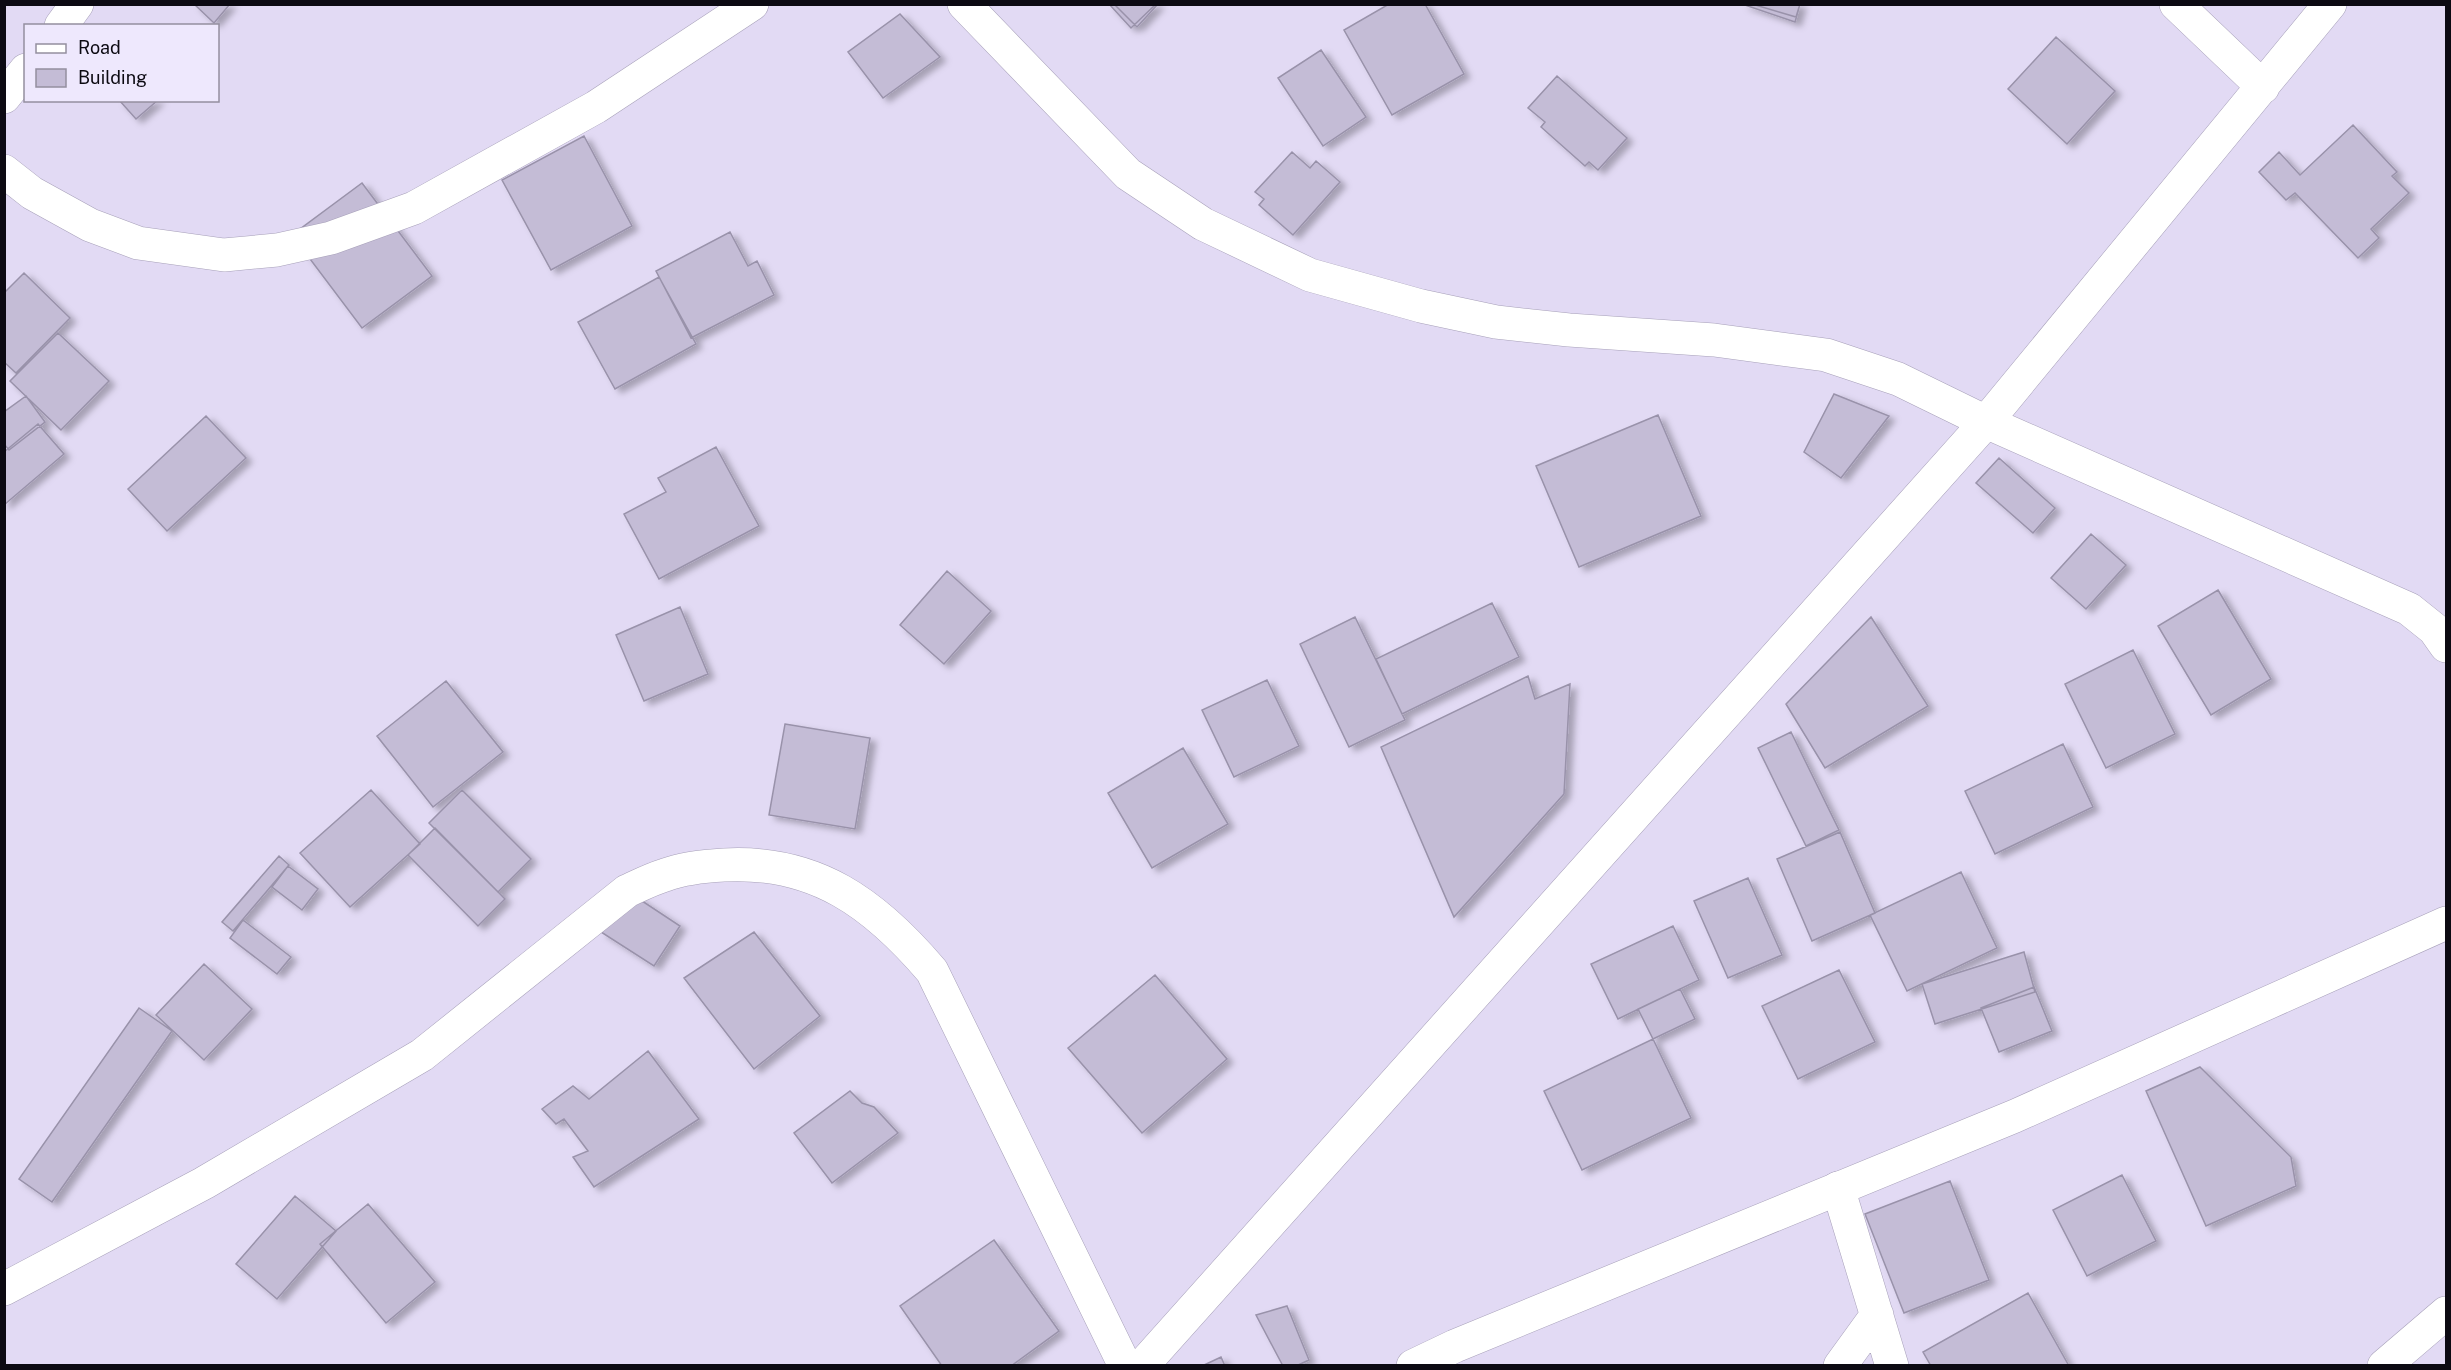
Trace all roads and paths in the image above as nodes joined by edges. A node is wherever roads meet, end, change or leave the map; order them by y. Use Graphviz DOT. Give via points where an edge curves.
graph roads {
  1 [pos="77,4"];
  2 [pos="752,4"];
  3 [pos="964,4"];
  4 [pos="2176,4"];
  5 [pos="2330,4"];
  6 [pos="62,24"];
  7 [pos="24,72"];
  8 [pos="2263,87"];
  9 [pos="4,97"];
  10 [pos="4,171"];
  11 [pos="1986,422"];
  12 [pos="2442,630"];
  13 [pos="2446,923"];
  14 [pos="1838,1188"];
  15 [pos="4,1289"];
  16 [pos="2446,1313"];
  17 [pos="1877,1315"];
  18 [pos="1125,1365"];
  19 [pos="1142,1365"];
  20 [pos="1413,1365"];
  21 [pos="1839,1365"];
  22 [pos="1892,1365"];
  23 [pos="2384,1365"];
  1 -- 6 [label="street"];
  2 -- 10 [label="street" via="596,107 414,208 309,243 224,255 138,243 90,225 32,193"];
  3 -- 11 [label="street" via="1128,174 1203,224 1310,274 1421,306 1496,322 1714,340 1826,355 1898,379"];
  4 -- 8 [label="street"];
  5 -- 8 [label="street"];
  7 -- 9 [label="street"];
  8 -- 11 [label="street"];
  11 -- 12 [label="street" via="2409,609"];
  11 -- 19 [label="street"];
  13 -- 14 [label="street" via="2015,1116"];
  14 -- 17 [label="street"];
  14 -- 20 [label="street"];
  15 -- 18 [label="street" via="204,1183 422,1055 627,891 667,874 706,866 755,863 809,876 839,889 870,908 904,938 932,971"];
  16 -- 23 [label="street"];
  17 -- 21 [label="street"];
  17 -- 22 [label="street"];
}
